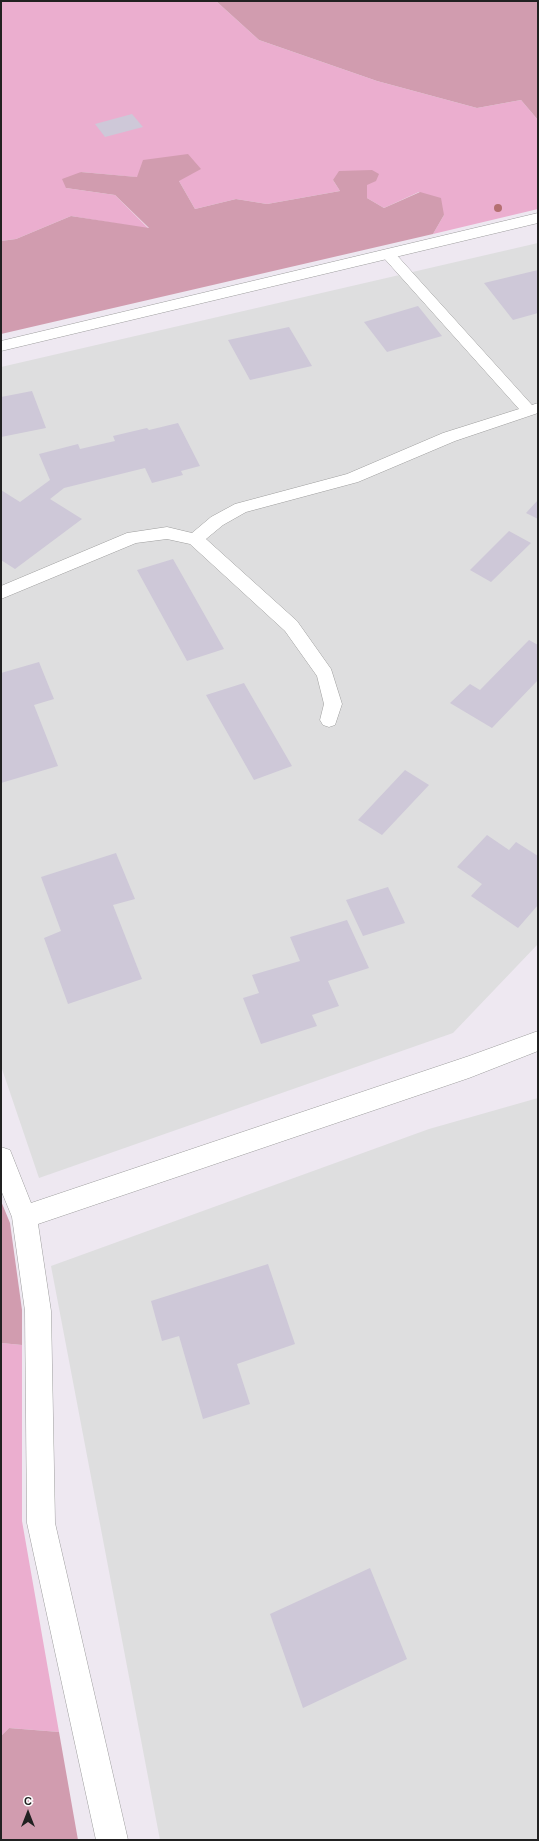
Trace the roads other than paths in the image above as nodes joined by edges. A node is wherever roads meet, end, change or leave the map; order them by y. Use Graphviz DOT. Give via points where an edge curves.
graph roads {
  1 [pos="538,218"];
  2 [pos="388,254"];
  3 [pos="1,346"];
  4 [pos="533,410"];
  5 [pos="195,539"];
  6 [pos="1,593"];
  7 [pos="329,720"];
  8 [pos="538,1041"];
  9 [pos="1,1158"];
  10 [pos="24,1217"];
  11 [pos="112,1840"];
  1 -- 2 [label="street"];
  2 -- 3 [label="street"];
  2 -- 4 [label="lane"];
  4 -- 5 [label="lane" via="449,437 352,478 241,508 217,521"];
  5 -- 6 [label="lane" via="168,533 133,537"];
  5 -- 7 [label="lane" via="291,626 325,674 333,704"];
  8 -- 10 [label="street" via="462,1070"];
  9 -- 10 [label="street"];
  10 -- 11 [label="street" via="38,1311 41,1523"];
}
